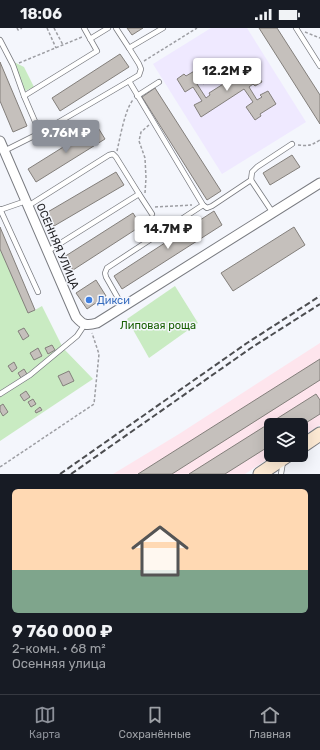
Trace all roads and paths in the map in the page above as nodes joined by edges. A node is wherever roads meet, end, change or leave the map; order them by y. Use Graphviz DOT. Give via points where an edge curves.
graph roads {
  1 [pos="17,28"];
  2 [pos="22,28"];
  3 [pos="47,28"];
  4 [pos="54,28"];
  5 [pos="84,28"];
  6 [pos="108,28"];
  7 [pos="116,28"];
  8 [pos="163,28"];
  9 [pos="198,28"];
  10 [pos="296,28"];
  11 [pos="303,31"];
  12 [pos="89,37"];
  13 [pos="320,38"];
  14 [pos="0,40"];
  15 [pos="62,46"];
  16 [pos="56,48"];
  17 [pos="129,48"];
  18 [pos="139,64"];
  19 [pos="12,66"];
  20 [pos="320,66"];
  21 [pos="129,81"];
  22 [pos="159,82"];
  23 [pos="24,96"];
  24 [pos="137,96"];
  25 [pos="153,122"];
  26 [pos="40,133"];
  27 [pos="320,140"];
  28 [pos="292,144"];
  29 [pos="2,146"];
  30 [pos="116,157"];
  31 [pos="251,180"];
  32 [pos="320,183"];
  33 [pos="139,194"];
  34 [pos="144,202"];
  35 [pos="27,204"];
  36 [pos="203,205"];
  37 [pos="148,208"];
  38 [pos="0,209"];
  39 [pos="273,212"];
  40 [pos="152,214"];
  41 [pos="48,251"];
  42 [pos="38,292"];
  43 [pos="123,307"];
  44 [pos="87,324"];
  45 [pos="0,394"];
  46 [pos="320,434"];
  47 [pos="308,442"];
  48 [pos="277,462"];
  49 [pos="284,462"];
  50 [pos="0,467"];
  51 [pos="260,474"];
  52 [pos="281,474"];
  1 -- 2 [label="path"];
  3 -- 16 [label="path"];
  4 -- 15 [label="path"];
  5 -- 12 [label="lane"];
  6 -- 12 [label="lane"];
  7 -- 17 [label="lane"];
  8 -- 17 [label="lane"];
  9 -- 18 [label="path"];
  10 -- 20 [label="lane"];
  11 -- 13 [label="path"];
  12 -- 15 [label="path"];
  12 -- 23 [label="lane" via="97,51"];
  14 -- 19 [label="lane"];
  15 -- 16 [label="path"];
  16 -- 19 [label="path"];
  17 -- 18 [label="lane"];
  18 -- 21 [label="lane" via="139,75"];
  19 -- 23 [label="lane"];
  21 -- 24 [label="lane"];
  21 -- 26 [label="lane"];
  22 -- 24 [label="lane"];
  23 -- 26 [label="lane"];
  24 -- 25 [label="lane"];
  24 -- 30 [label="path" via="127,110"];
  25 -- 34 [label="path" via="141,132 139,141 146,178"];
  25 -- 36 [label="lane"];
  26 -- 29 [label="lane"];
  27 -- 28 [label="path" via="306,146"];
  28 -- 31 [label="lane" via="257,167 252,172"];
  29 -- 35 [label="street, ОСЕННЯЯ УЛИЦА"];
  30 -- 33 [label="lane"];
  30 -- 35 [label="lane" via="113,154 109,155"];
  31 -- 36 [label="lane" via="212,206 207,208"];
  31 -- 39 [label="lane"];
  32 -- 39 [label="street"];
  33 -- 34 [label="lane"];
  33 -- 41 [label="lane"];
  34 -- 37 [label="lane"];
  35 -- 38 [label="lane"];
  35 -- 41 [label="street, ОСЕННЯЯ УЛИЦА"];
  36 -- 37 [label="path"];
  36 -- 43 [label="lane" via="107,268 106,277"];
  37 -- 40 [label="lane"];
  38 -- 42 [label="lane"];
  39 -- 43 [label="street"];
  41 -- 44 [label="street, ОСЕННЯЯ УЛИЦА" via="76,317 82,324"];
  43 -- 44 [label="street" via="97,323"];
  44 -- 45 [label="lane" via="77,336 30,375"];
  44 -- 50 [label="path" via="100,354 94,404"];
  46 -- 47 [label="main road"];
  48 -- 51 [label="main road"];
  49 -- 52 [label="lane"];
}
